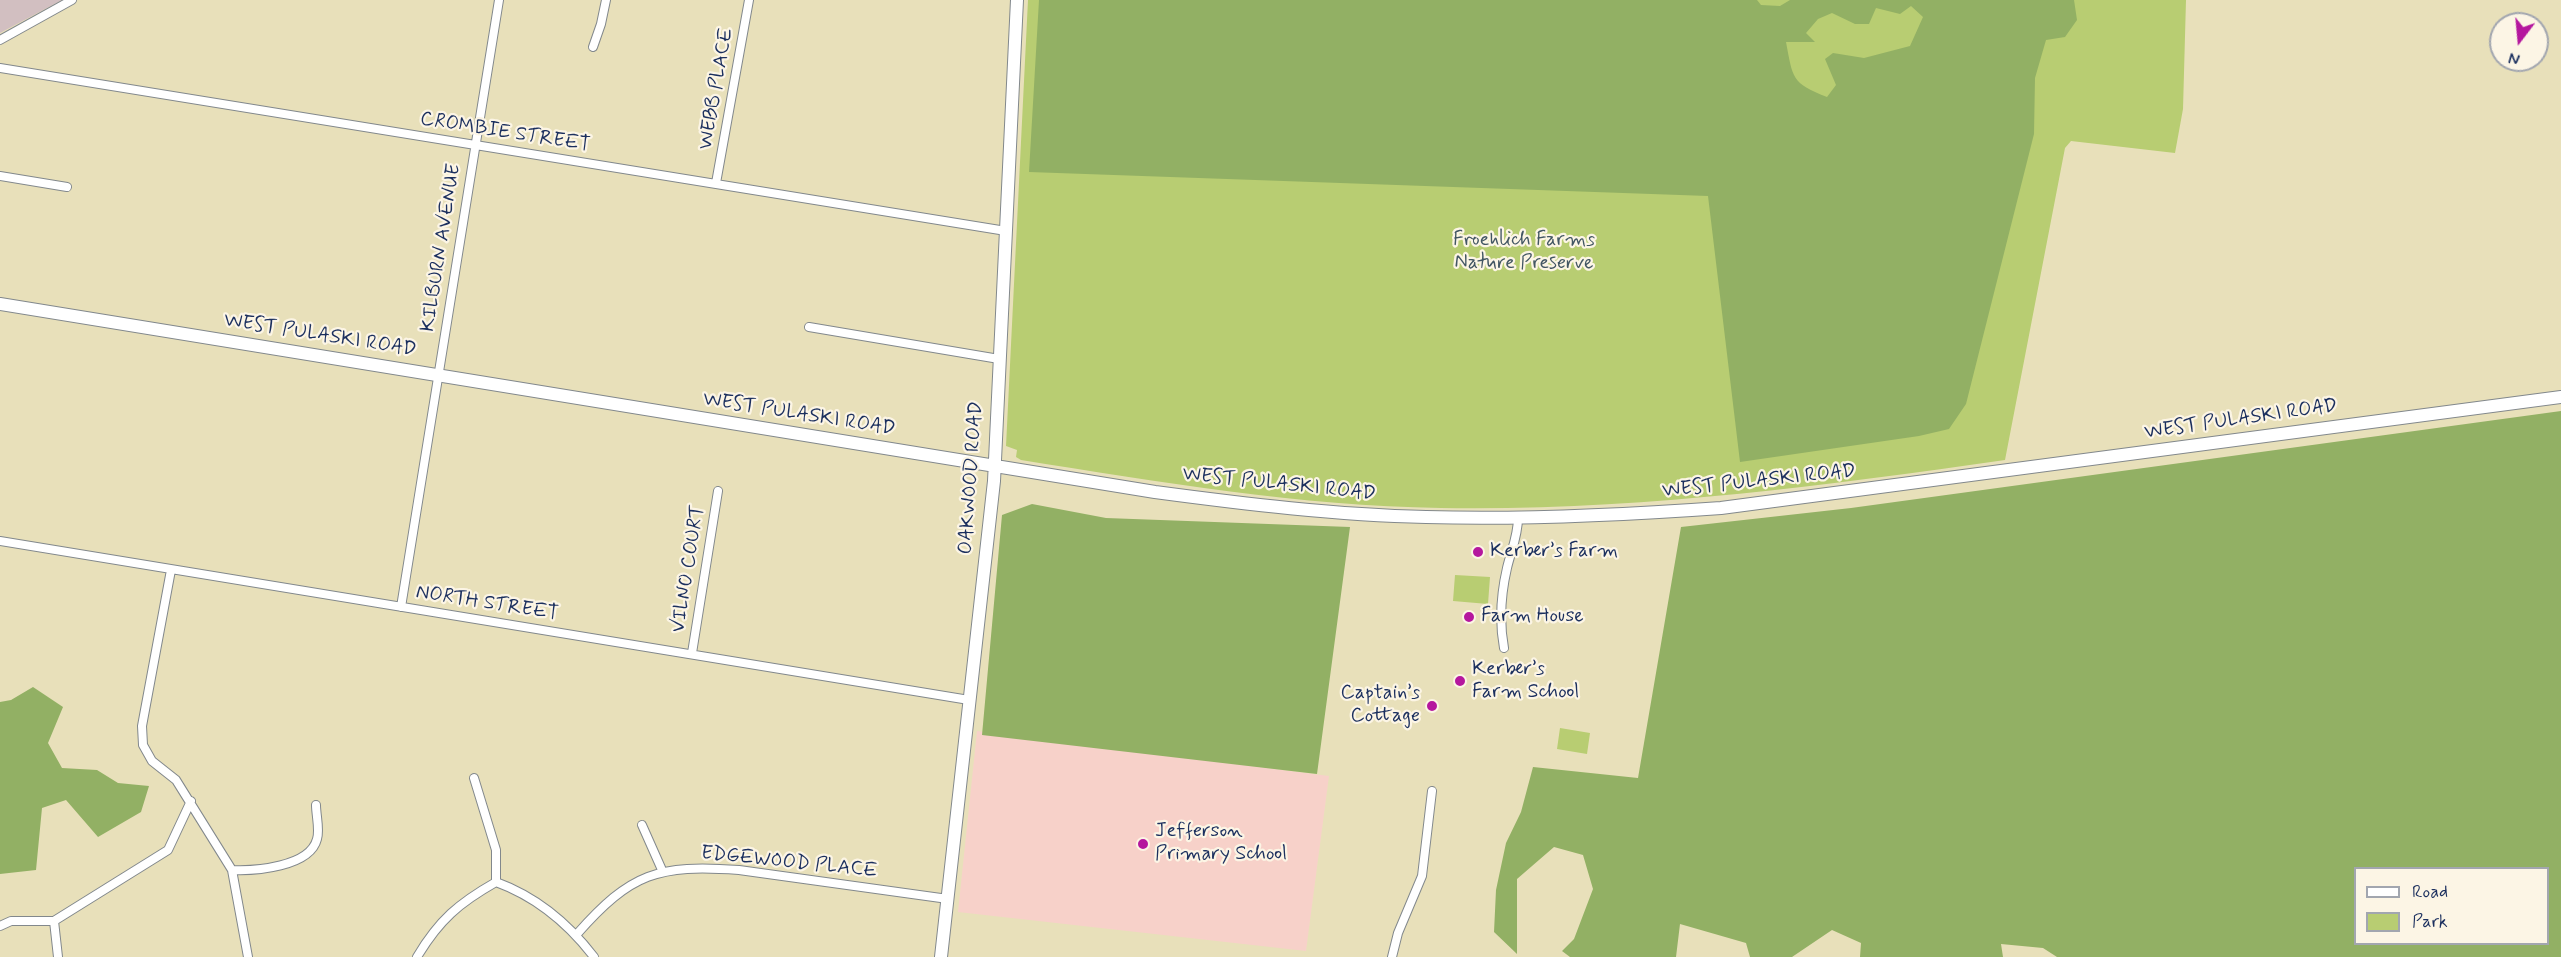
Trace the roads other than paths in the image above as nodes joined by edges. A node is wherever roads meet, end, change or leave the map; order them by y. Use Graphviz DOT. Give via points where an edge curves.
graph roads {
  1 [pos="72,0"];
  2 [pos="499,0"];
  3 [pos="606,0"];
  4 [pos="749,0"];
  5 [pos="1017,0"];
  6 [pos="0,40"];
  7 [pos="593,47"];
  8 [pos="0,68"];
  9 [pos="476,145"];
  10 [pos="0,176"];
  11 [pos="716,183"];
  12 [pos="67,187"];
  13 [pos="1006,231"];
  14 [pos="0,304"];
  15 [pos="809,327"];
  16 [pos="999,359"];
  17 [pos="438,376"];
  18 [pos="2561,397"];
  19 [pos="994,467"];
  20 [pos="718,491"];
  21 [pos="1518,518"];
  22 [pos="0,541"];
  23 [pos="171,570"];
  24 [pos="401,607"];
  25 [pos="1504,648"];
  26 [pos="692,653"];
  27 [pos="969,700"];
  28 [pos="474,778"];
  29 [pos="1432,791"];
  30 [pos="191,801"];
  31 [pos="316,805"];
  32 [pos="642,825"];
  33 [pos="232,870"];
  34 [pos="662,870"];
  35 [pos="496,882"];
  36 [pos="948,899"];
  37 [pos="54,921"];
  38 [pos="0,926"];
  39 [pos="577,934"];
  40 [pos="58,957"];
  41 [pos="248,957"];
  42 [pos="417,957"];
  43 [pos="594,957"];
  44 [pos="941,957"];
  45 [pos="1392,957"];
  1 -- 6 [label="street"];
  2 -- 9 [label="street, KILBURN AVENUE"];
  3 -- 7 [label="street"];
  4 -- 11 [label="street, WEBB PLACE"];
  5 -- 13 [label="main road, OAKWOOD ROAD"];
  8 -- 9 [label="street, CROMBIE STREET"];
  9 -- 11 [label="street, CROMBIE STREET"];
  9 -- 17 [label="street, KILBURN AVENUE"];
  10 -- 12 [label="street"];
  11 -- 13 [label="street, CROMBIE STREET"];
  13 -- 16 [label="main road, OAKWOOD ROAD"];
  14 -- 17 [label="main road, WEST PULASKI ROAD"];
  15 -- 16 [label="street"];
  16 -- 19 [label="main road, OAKWOOD ROAD"];
  17 -- 19 [label="main road, WEST PULASKI ROAD"];
  17 -- 24 [label="street, KILBURN AVENUE"];
  18 -- 21 [label="main road, WEST PULASKI ROAD" via="1792,500 1630,514"];
  19 -- 21 [label="main road, WEST PULASKI ROAD" via="1243,504 1376,515"];
  19 -- 27 [label="main road, OAKWOOD ROAD"];
  20 -- 26 [label="street, VILNO COURT"];
  21 -- 25 [label="street" via="1501,612"];
  22 -- 23 [label="street, NORTH STREET"];
  23 -- 24 [label="street, NORTH STREET"];
  23 -- 30 [label="street" via="142,726 143,745 152,761 176,780"];
  24 -- 26 [label="street, NORTH STREET"];
  26 -- 27 [label="street, NORTH STREET"];
  27 -- 36 [label="main road, OAKWOOD ROAD"];
  28 -- 35 [label="street" via="496,850"];
  29 -- 45 [label="street" via="1422,876"];
  30 -- 33 [label="street"];
  30 -- 37 [label="street" via="168,850"];
  31 -- 33 [label="street" via="317,839 306,854 256,871"];
  32 -- 34 [label="street"];
  33 -- 41 [label="street"];
  34 -- 36 [label="street, EDGEWOOD PLACE" via="739,870"];
  34 -- 39 [label="street, EDGEWOOD PLACE" via="620,890"];
  35 -- 39 [label="street" via="544,906"];
  35 -- 42 [label="street" via="445,917"];
  36 -- 44 [label="main road, OAKWOOD ROAD"];
  37 -- 38 [label="street" via="11,921"];
  37 -- 40 [label="street"];
  39 -- 43 [label="street"];
}
